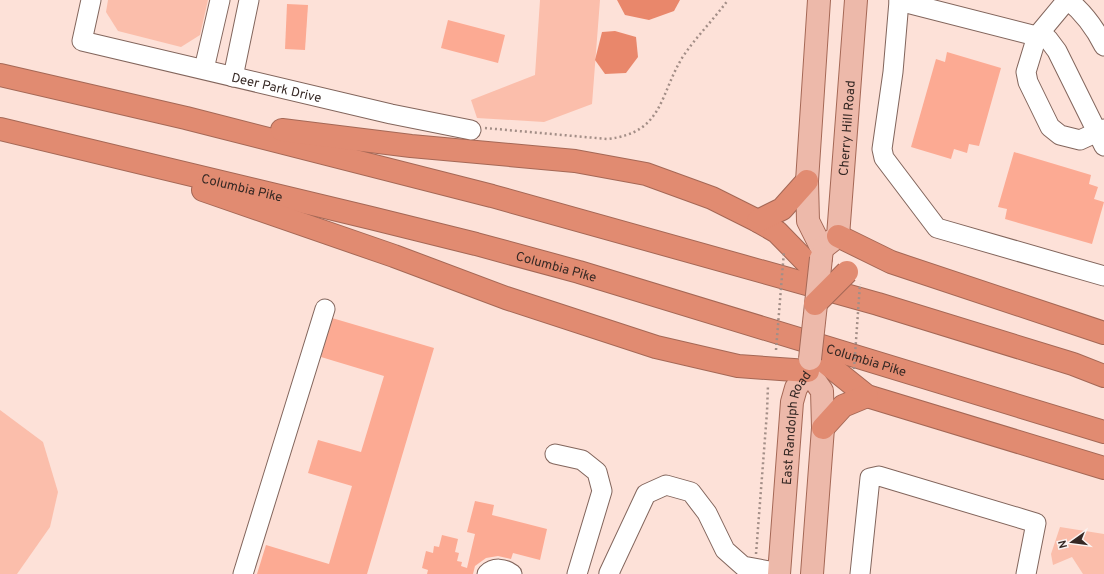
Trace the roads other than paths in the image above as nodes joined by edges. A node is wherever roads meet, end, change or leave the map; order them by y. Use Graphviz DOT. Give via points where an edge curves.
graph roads {
  1 [pos="91,0"];
  2 [pos="220,0"];
  3 [pos="249,0"];
  4 [pos="819,0"];
  5 [pos="856,0"];
  6 [pos="1068,0"];
  7 [pos="899,1"];
  8 [pos="1037,36"];
  9 [pos="1104,46"];
  10 [pos="204,69"];
  11 [pos="0,75"];
  12 [pos="233,77"];
  13 [pos="186,118"];
  14 [pos="0,129"];
  15 [pos="471,130"];
  16 [pos="1102,136"];
  17 [pos="75,146"];
  18 [pos="807,181"];
  19 [pos="758,221"];
  20 [pos="825,255"];
  21 [pos="891,262"];
  22 [pos="1104,276"];
  23 [pos="815,304"];
  24 [pos="325,308"];
  25 [pos="1104,333"];
  26 [pos="813,360"];
  27 [pos="1104,376"];
  28 [pos="867,396"];
  29 [pos="823,428"];
  30 [pos="1104,432"];
  31 [pos="555,454"];
  32 [pos="1104,468"];
  33 [pos="780,573"];
  34 [pos="244,574"];
  35 [pos="487,574"];
  36 [pos="512,574"];
  37 [pos="577,574"];
  38 [pos="610,574"];
  39 [pos="812,574"];
  40 [pos="860,574"];
  41 [pos="1026,574"];
  1 -- 10 [label="street, Deer Park Drive" via="82,41"];
  2 -- 10 [label="street"];
  3 -- 12 [label="street"];
  4 -- 18 [label="main road"];
  5 -- 20 [label="main road, Cherry Hill Road"];
  6 -- 8 [label="street"];
  6 -- 9 [label="street" via="1076,6"];
  7 -- 8 [label="street"];
  7 -- 22 [label="street" via="893,72 882,149 884,158 937,228"];
  8 -- 16 [label="street" via="1048,39 1057,51"];
  8 -- 16 [label="street" via="1026,72 1028,82 1050,127 1060,135 1080,140"];
  10 -- 12 [label="street, Deer Park Drive"];
  11 -- 13 [label="highway"];
  12 -- 15 [label="street, Deer Park Drive"];
  13 -- 19 [label="highway" via="412,146 567,160 610,167 646,174 681,186"];
  13 -- 27 [label="highway" via="492,196 678,247 878,304 1073,364"];
  14 -- 17 [label="highway, Columbia Pike"];
  17 -- 26 [label="highway" via="394,256 506,298 656,347 738,366 774,359"];
  17 -- 30 [label="highway, Columbia Pike" via="468,242 579,272"];
  18 -- 19 [label="highway" via="782,209"];
  18 -- 20 [label="main road" via="808,221"];
  19 -- 20 [label="highway" via="777,232 789,250"];
  20 -- 21 [label="highway"];
  20 -- 23 [label="main road, Cherry Hill Road, bridge"];
  21 -- 23 [label="highway, bridge" via="862,263 854,276"];
  21 -- 25 [label="highway"];
  23 -- 26 [label="main road, Cherry Hill Road, bridge"];
  24 -- 34 [label="street"];
  26 -- 28 [label="highway"];
  26 -- 29 [label="main road, East Randolph Road" via="822,391"];
  26 -- 33 [label="main road, East Randolph Road" via="796,388 792,402"];
  28 -- 29 [label="highway" via="842,406"];
  28 -- 32 [label="highway"];
  29 -- 39 [label="main road, East Randolph Road"];
  31 -- 37 [label="street" via="582,460 597,472 602,491"];
  33 -- 38 [label="street" via="743,566 725,550 707,513 690,492 666,485 646,494"];
  35 -- 36 [label="street" via="498,569 507,570"];
  40 -- 41 [label="street" via="870,478 879,476 1036,523"];
}
